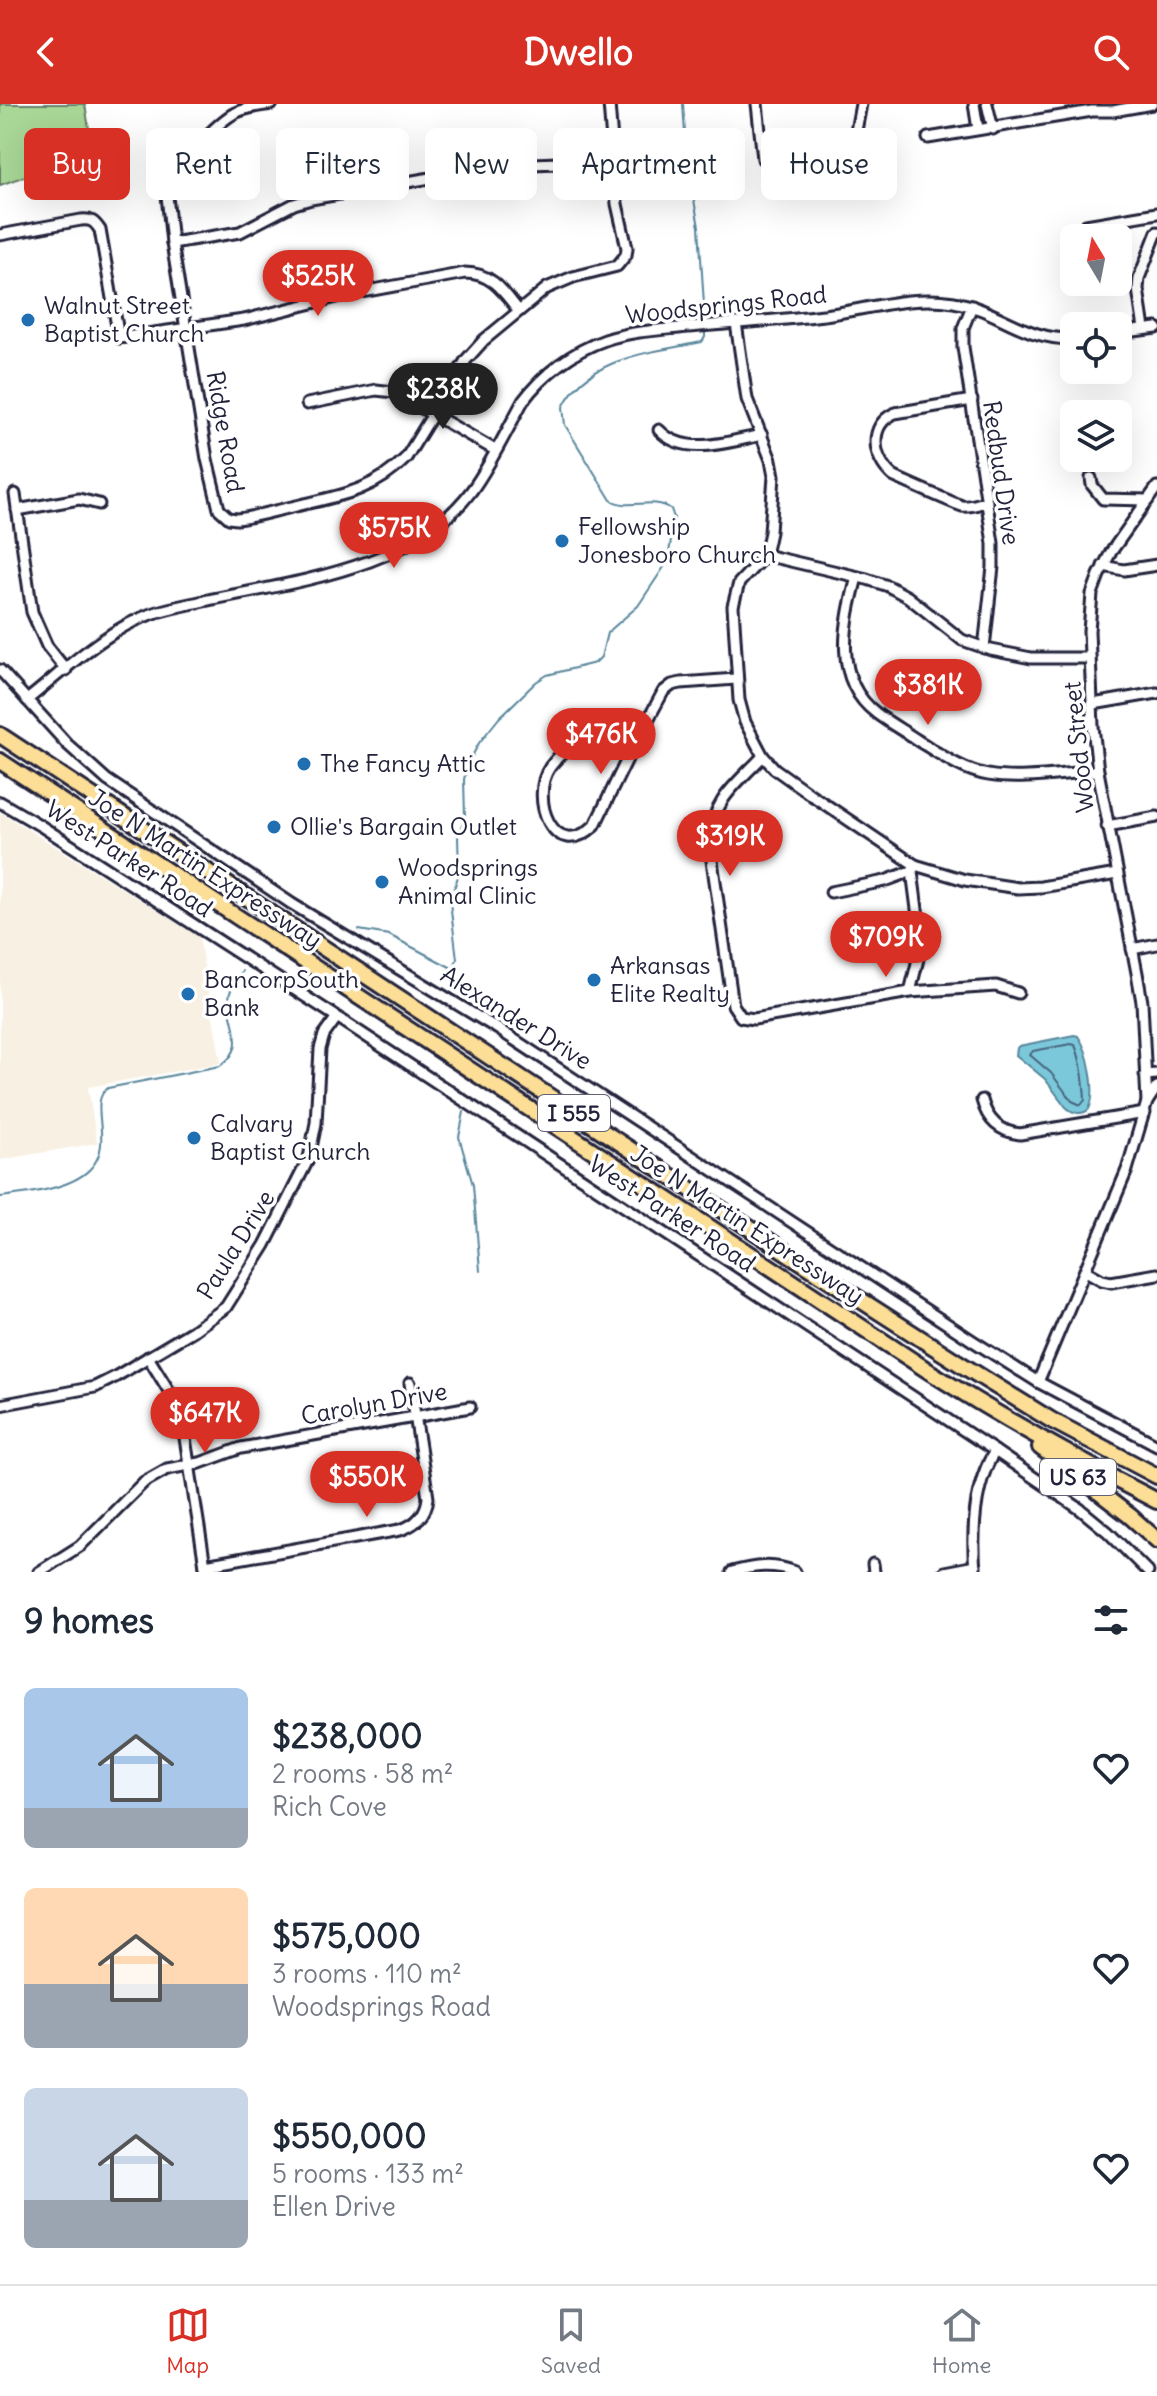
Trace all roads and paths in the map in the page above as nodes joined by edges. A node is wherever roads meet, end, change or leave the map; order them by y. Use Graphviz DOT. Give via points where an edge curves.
graph roads {
  1 [pos="272,104"];
  2 [pos="609,104"];
  3 [pos="757,104"];
  4 [pos="861,104"];
  5 [pos="974,104"];
  6 [pos="987,104"];
  7 [pos="1152,104"];
  8 [pos="1100,108"];
  9 [pos="611,128"];
  10 [pos="857,128"];
  11 [pos="978,129"];
  12 [pos="993,129"];
  13 [pos="928,138"];
  14 [pos="761,141"];
  15 [pos="553,163"];
  16 [pos="617,200"];
  17 [pos="1157,213"];
  18 [pos="1092,224"];
  19 [pos="1157,232"];
  20 [pos="0,235"];
  21 [pos="172,243"];
  22 [pos="972,306"];
  23 [pos="519,311"];
  24 [pos="736,323"];
  25 [pos="1157,328"];
  26 [pos="187,329"];
  27 [pos="1144,329"];
  28 [pos="1132,331"];
  29 [pos="1060,338"];
  30 [pos="972,400"];
  31 [pos="307,404"];
  32 [pos="434,414"];
  33 [pos="659,430"];
  34 [pos="762,435"];
  35 [pos="495,450"];
  36 [pos="1091,478"];
  37 [pos="1157,487"];
  38 [pos="15,494"];
  39 [pos="1148,500"];
  40 [pos="987,501"];
  41 [pos="99,504"];
  42 [pos="17,510"];
  43 [pos="765,555"];
  44 [pos="1157,565"];
  45 [pos="1103,566"];
  46 [pos="857,577"];
  47 [pos="984,648"];
  48 [pos="1090,658"];
  49 [pos="0,670"];
  50 [pos="66,670"];
  51 [pos="736,679"];
  52 [pos="1157,693"];
  53 [pos="27,700"];
  54 [pos="1093,704"];
  55 [pos="0,726"];
  56 [pos="0,735"];
  57 [pos="630,753"];
  58 [pos="763,756"];
  59 [pos="0,761"];
  60 [pos="1098,771"];
  61 [pos="55,772"];
  62 [pos="0,802"];
  63 [pos="1157,817"];
  64 [pos="1107,826"];
  65 [pos="914,868"];
  66 [pos="1117,874"];
  67 [pos="831,892"];
  68 [pos="1157,944"];
  69 [pos="1132,949"];
  70 [pos="910,992"];
  71 [pos="1018,993"];
  72 [pos="337,1017"];
  73 [pos="1157,1074"];
  74 [pos="1145,1075"];
  75 [pos="1157,1087"];
  76 [pos="982,1100"];
  77 [pos="1150,1105"];
  78 [pos="1086,1271"];
  79 [pos="1157,1274"];
  80 [pos="148,1357"];
  81 [pos="1038,1382"];
  82 [pos="410,1383"];
  83 [pos="0,1405"];
  84 [pos="470,1407"];
  85 [pos="415,1415"];
  86 [pos="998,1415"];
  87 [pos="1157,1445"];
  88 [pos="995,1451"];
  89 [pos="190,1465"];
  90 [pos="1157,1476"];
  91 [pos="1157,1501"];
  92 [pos="1157,1540"];
  93 [pos="206,1569"];
  94 [pos="975,1569"];
  95 [pos="39,1572"];
  96 [pos="732,1572"];
  97 [pos="795,1572"];
  98 [pos="944,1572"];
  99 [pos="1148,1572"];
  1 -- 21 [label="street, Ridge Road" via="234,113 169,178"];
  2 -- 9 [label="street"];
  3 -- 14 [label="street"];
  4 -- 10 [label="street"];
  5 -- 11 [label="street"];
  6 -- 12 [label="street"];
  7 -- 8 [label="street"];
  8 -- 12 [label="street"];
  11 -- 12 [label="street"];
  11 -- 13 [label="street"];
  15 -- 21 [label="street" via="504,165 311,199 240,232"];
  16 -- 23 [label="street" via="627,248 624,259 615,267 553,285"];
  17 -- 18 [label="street"];
  19 -- 27 [label="street" via="1139,278"];
  20 -- 26 [label="street" via="95,222 119,338"];
  21 -- 26 [label="street, Ridge Road"];
  22 -- 24 [label="street, Woodsprings Road" via="919,301"];
  22 -- 29 [label="street, Woodsprings Road" via="1042,337"];
  22 -- 30 [label="street, Redbud Drive" via="963,337"];
  23 -- 26 [label="street" via="492,280 465,273"];
  23 -- 32 [label="street" via="466,360"];
  24 -- 34 [label="street" via="747,399"];
  24 -- 35 [label="street, Woodsprings Road" via="643,331 589,347 551,370 523,401"];
  25 -- 27 [label="street"];
  26 -- 32 [label="street, Ridge Road" via="207,459 218,506 227,516 241,519 375,483 406,458"];
  27 -- 28 [label="street"];
  30 -- 40 [label="street, Redbud Drive"];
  30 -- 40 [label="street" via="888,416 877,430 876,448 898,479 959,505"];
  31 -- 32 [label="street" via="385,390"];
  32 -- 35 [label="street"];
  33 -- 34 [label="street" via="692,446"];
  34 -- 43 [label="street" via="774,476"];
  35 -- 50 [label="street, Woodsprings Road" via="472,491 407,545 325,574 150,614 94,646"];
  36 -- 39 [label="street" via="1103,499"];
  37 -- 39 [label="street, Wood Street"];
  38 -- 42 [label="street"];
  39 -- 45 [label="street, Wood Street"];
  40 -- 47 [label="street, Redbud Drive" via="993,567"];
  41 -- 42 [label="street" via="79,499"];
  42 -- 50 [label="street" via="36,625"];
  43 -- 46 [label="street"];
  43 -- 51 [label="street" via="735,593"];
  44 -- 45 [label="street" via="1124,570"];
  45 -- 48 [label="street, Wood Street" via="1092,594"];
  46 -- 47 [label="street" via="900,592 962,640"];
  46 -- 60 [label="street" via="845,627 846,659 854,685 875,712 973,771 1010,777"];
  47 -- 48 [label="street" via="1031,658"];
  48 -- 54 [label="street, Wood Street"];
  49 -- 53 [label="street, Alexander Drive"];
  50 -- 53 [label="street, Woodsprings Road"];
  51 -- 57 [label="street" via="672,685"];
  51 -- 58 [label="street" via="745,722"];
  52 -- 54 [label="street"];
  53 -- 81 [label="street, Alexander Drive" via="107,780"];
  54 -- 60 [label="street, Wood Street"];
  55 -- 61 [label="highway"];
  56 -- 61 [label="highway, Joe N Martin Expressway / I 555"];
  57 -- 57 [label="street" via="587,834 569,838 555,833 546,816 543,790 550,767 583,737 602,738"];
  58 -- 65 [label="street"];
  58 -- 70 [label="street" via="725,795 711,823 709,840 733,1005 741,1017 754,1019"];
  59 -- 86 [label="highway, Joe N Martin Expressway / I 555"];
  60 -- 64 [label="street, Wood Street"];
  61 -- 90 [label="highway, Joe N Martin Expressway / I 555" via="962,1365"];
  62 -- 72 [label="street, West Parker Road"];
  63 -- 64 [label="street"];
  64 -- 66 [label="street, Wood Street"];
  65 -- 66 [label="street" via="1018,888"];
  65 -- 67 [label="street" via="885,881"];
  65 -- 70 [label="street" via="920,946"];
  66 -- 69 [label="street, Wood Street"];
  68 -- 69 [label="street"];
  69 -- 74 [label="street, Wood Street" via="1142,1002"];
  70 -- 71 [label="street" via="996,986"];
  72 -- 80 [label="street, Paula Drive" via="320,1049 309,1158 265,1245 226,1307"];
  72 -- 88 [label="street, West Parker Road"];
  73 -- 74 [label="street"];
  74 -- 77 [label="street, Wood Street"];
  75 -- 77 [label="street"];
  76 -- 77 [label="street" via="997,1126 1020,1134"];
  77 -- 78 [label="street, Wood Street"];
  78 -- 79 [label="street" via="1111,1282"];
  78 -- 81 [label="street, Wood Street"];
  80 -- 83 [label="street, Paula Drive" via="95,1387"];
  80 -- 89 [label="street" via="181,1413"];
  81 -- 87 [label="street, Alexander Drive"];
  82 -- 85 [label="street"];
  84 -- 85 [label="street, Carolyn Drive"];
  85 -- 89 [label="street, Carolyn Drive" via="241,1448"];
  85 -- 93 [label="street" via="428,1498 423,1515 413,1524"];
  86 -- 91 [label="highway, Joe N Martin Expressway / US 63"];
  86 -- 92 [label="highway, US 63"];
  88 -- 94 [label="street" via="979,1491"];
  88 -- 99 [label="street, West Parker Road" via="1080,1509"];
  89 -- 93 [label="street"];
  89 -- 95 [label="street, Carolyn Drive" via="152,1475 80,1546"];
  94 -- 98 [label="street"];
  96 -- 97 [label="street" via="774,1566"];
}
